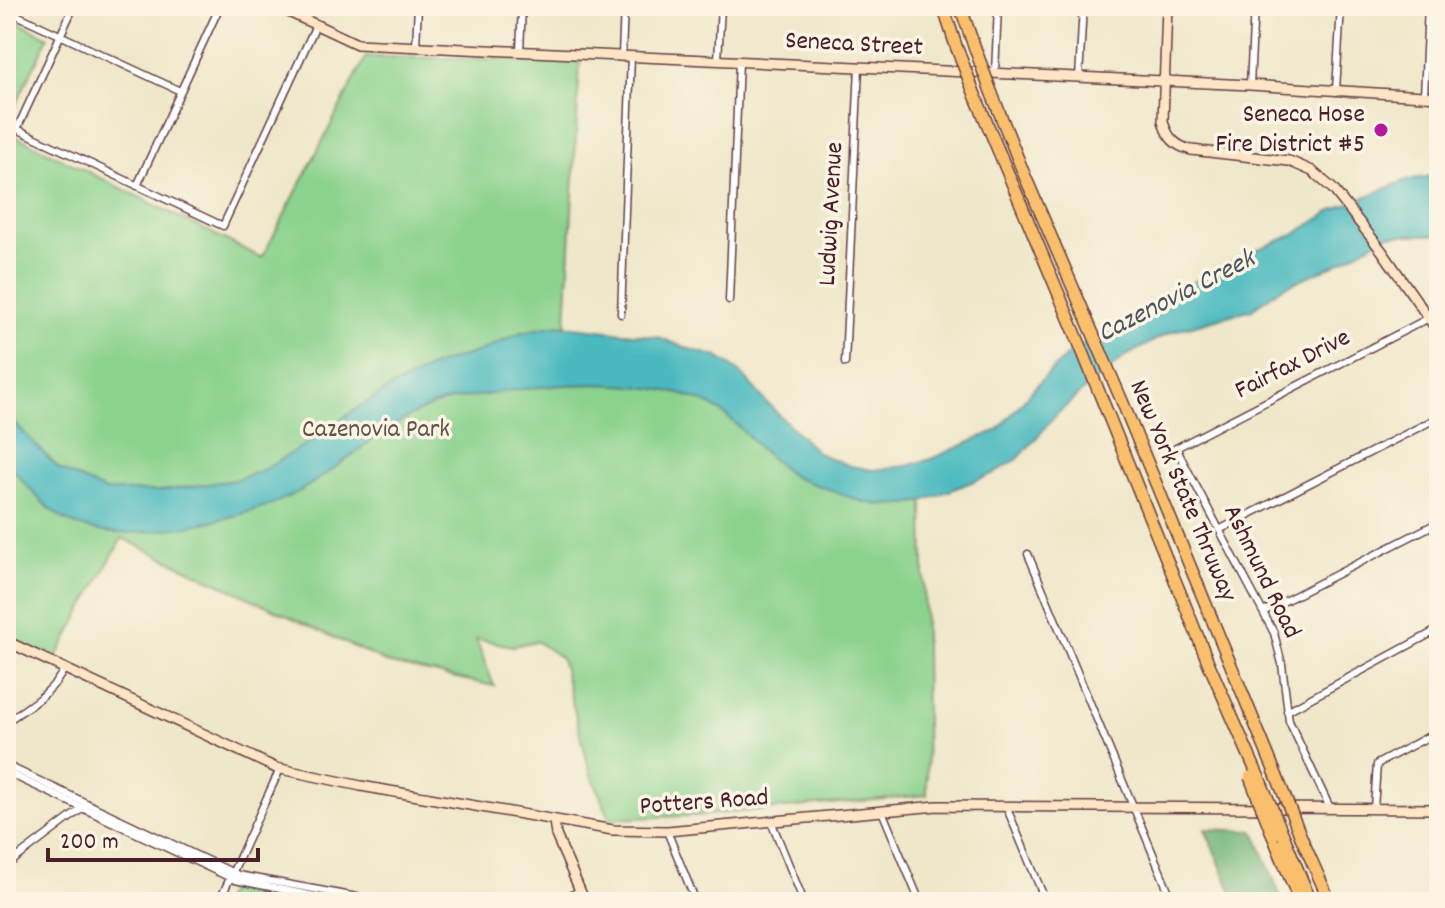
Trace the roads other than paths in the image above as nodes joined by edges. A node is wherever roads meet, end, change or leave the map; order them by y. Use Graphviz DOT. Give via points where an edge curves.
graph roads {
  1 [pos="74,6"];
  2 [pos="220,6"];
  3 [pos="276,6"];
  4 [pos="418,6"];
  5 [pos="522,6"];
  6 [pos="624,6"];
  7 [pos="721,6"];
  8 [pos="943,6"];
  9 [pos="960,6"];
  10 [pos="998,6"];
  11 [pos="1083,6"];
  12 [pos="1167,6"];
  13 [pos="1254,6"];
  14 [pos="1341,6"];
  15 [pos="1428,6"];
  16 [pos="6,10"];
  17 [pos="316,25"];
  18 [pos="60,34"];
  19 [pos="416,46"];
  20 [pos="520,51"];
  21 [pos="626,55"];
  22 [pos="718,60"];
  23 [pos="739,61"];
  24 [pos="859,67"];
  25 [pos="995,73"];
  26 [pos="1079,78"];
  27 [pos="1164,82"];
  28 [pos="1250,85"];
  29 [pos="1336,90"];
  30 [pos="180,91"];
  31 [pos="1424,96"];
  32 [pos="1439,97"];
  33 [pos="137,186"];
  34 [pos="729,300"];
  35 [pos="621,314"];
  36 [pos="1429,318"];
  37 [pos="1439,333"];
  38 [pos="845,363"];
  39 [pos="1439,417"];
  40 [pos="1176,448"];
  41 [pos="1439,522"];
  42 [pos="1219,530"];
  43 [pos="1028,554"];
  44 [pos="1263,612"];
  45 [pos="1439,629"];
  46 [pos="6,641"];
  47 [pos="64,669"];
  48 [pos="1287,711"];
  49 [pos="6,722"];
  50 [pos="1439,731"];
  51 [pos="6,765"];
  52 [pos="280,769"];
  53 [pos="6,772"];
  54 [pos="85,806"];
  55 [pos="1006,806"];
  56 [pos="1132,807"];
  57 [pos="1330,808"];
  58 [pos="1374,809"];
  59 [pos="1439,809"];
  60 [pos="882,811"];
  61 [pos="554,821"];
  62 [pos="771,821"];
  63 [pos="667,831"];
  64 [pos="1279,836"];
  65 [pos="6,866"];
  66 [pos="232,875"];
  67 [pos="307,888"];
  68 [pos="580,891"];
  69 [pos="296,893"];
  70 [pos="219,902"];
  71 [pos="275,902"];
  72 [pos="344,902"];
  73 [pos="384,902"];
  74 [pos="555,902"];
  75 [pos="585,902"];
  76 [pos="696,902"];
  77 [pos="804,902"];
  78 [pos="920,902"];
  79 [pos="1046,902"];
  80 [pos="1173,902"];
  81 [pos="1300,902"];
  82 [pos="1311,902"];
  83 [pos="1330,902"];
  1 -- 18 [label="street"];
  2 -- 30 [label="street"];
  3 -- 17 [label="main road, Seneca Street"];
  4 -- 19 [label="street"];
  5 -- 20 [label="street"];
  6 -- 21 [label="street"];
  7 -- 22 [label="street"];
  8 -- 64 [label="highway, New York State Thruway, bridge" via="1208,662 1214,690"];
  9 -- 83 [label="highway, New York State Thruway, bridge" via="992,94"];
  10 -- 25 [label="street"];
  11 -- 26 [label="street"];
  12 -- 27 [label="main road"];
  13 -- 28 [label="street"];
  14 -- 29 [label="street"];
  15 -- 31 [label="street"];
  16 -- 18 [label="street"];
  17 -- 19 [label="main road, Seneca Street" via="357,44"];
  17 -- 33 [label="street" via="223,226"];
  18 -- 30 [label="street"];
  18 -- 33 [label="street" via="17,129"];
  19 -- 20 [label="main road, Seneca Street"];
  20 -- 21 [label="main road, Seneca Street"];
  21 -- 22 [label="main road, Seneca Street"];
  21 -- 35 [label="street"];
  22 -- 23 [label="main road, Seneca Street"];
  23 -- 24 [label="main road, Seneca Street"];
  23 -- 34 [label="street"];
  24 -- 25 [label="main road, Seneca Street"];
  24 -- 38 [label="street, Ludwig Avenue"];
  25 -- 26 [label="main road, Seneca Street"];
  26 -- 27 [label="main road, Seneca Street"];
  27 -- 28 [label="main road, Seneca Street"];
  27 -- 36 [label="main road" via="1163,121 1178,145 1289,161 1312,171 1341,199"];
  28 -- 29 [label="main road, Seneca Street"];
  29 -- 31 [label="main road, Seneca Street"];
  30 -- 33 [label="street"];
  31 -- 32 [label="main road, Seneca Street"];
  36 -- 37 [label="main road"];
  36 -- 40 [label="street, Fairfax Drive"];
  39 -- 42 [label="street"];
  40 -- 42 [label="street, Ashmund Road"];
  41 -- 44 [label="street"];
  42 -- 44 [label="street, Ashmund Road"];
  43 -- 56 [label="street"];
  44 -- 48 [label="street, Ashmund Road" via="1279,647"];
  45 -- 48 [label="street"];
  46 -- 47 [label="main road, Potters Road"];
  47 -- 49 [label="street" via="52,688"];
  47 -- 52 [label="main road, Potters Road"];
  48 -- 57 [label="street, Ashmund Road"];
  50 -- 58 [label="street" via="1377,764"];
  51 -- 54 [label="street"];
  52 -- 61 [label="main road, Potters Road"];
  52 -- 66 [label="street"];
  53 -- 54 [label="street"];
  54 -- 65 [label="street"];
  54 -- 66 [label="street"];
  55 -- 56 [label="main road, Potters Road"];
  55 -- 60 [label="main road, Potters Road"];
  55 -- 79 [label="street"];
  56 -- 57 [label="main road, Potters Road"];
  56 -- 80 [label="street"];
  57 -- 58 [label="main road, Potters Road"];
  58 -- 59 [label="main road, Potters Road"];
  60 -- 62 [label="main road, Potters Road"];
  60 -- 78 [label="street"];
  61 -- 63 [label="main road, Potters Road"];
  61 -- 68 [label="main road"];
  62 -- 63 [label="main road, Potters Road"];
  62 -- 77 [label="street"];
  63 -- 76 [label="street"];
  64 -- 81 [label="highway"];
  64 -- 82 [label="highway"];
  66 -- 67 [label="street"];
  66 -- 69 [label="street"];
  66 -- 70 [label="street"];
  67 -- 69 [label="street"];
  67 -- 73 [label="street"];
  68 -- 74 [label="street"];
  68 -- 75 [label="main road"];
  69 -- 71 [label="street"];
  69 -- 72 [label="street"];
}
